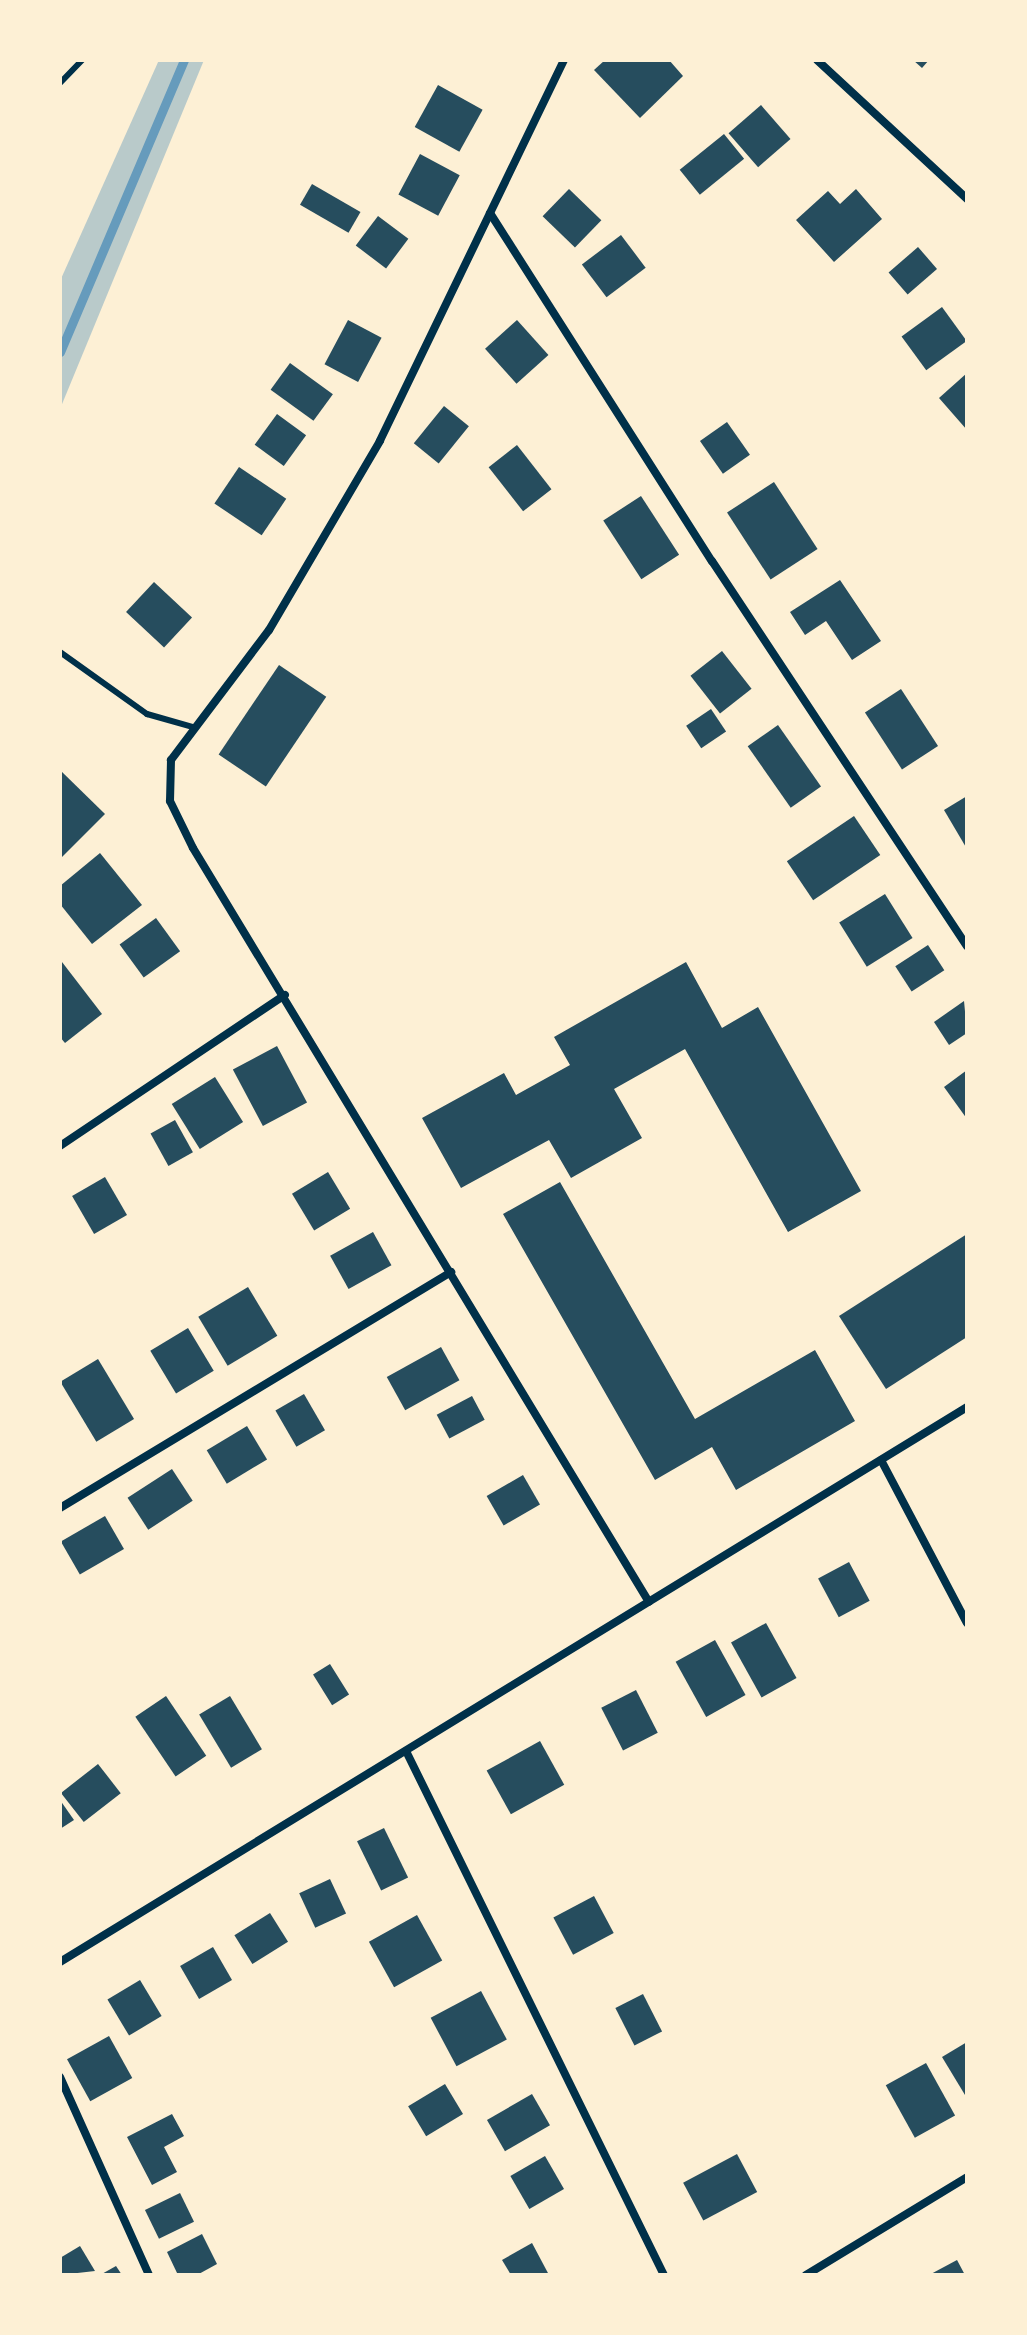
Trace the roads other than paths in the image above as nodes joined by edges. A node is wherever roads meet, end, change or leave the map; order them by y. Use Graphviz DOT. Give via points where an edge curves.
graph roads {
  1 [pos="82,60"];
  2 [pos="564,60"];
  3 [pos="817,60"];
  4 [pos="60,83"];
  5 [pos="967,199"];
  6 [pos="490,213"];
  7 [pos="60,652"];
  8 [pos="193,727"];
  9 [pos="967,946"];
  10 [pos="285,995"];
  11 [pos="60,1146"];
  12 [pos="451,1272"];
  13 [pos="967,1407"];
  14 [pos="881,1460"];
  15 [pos="60,1508"];
  16 [pos="649,1602"];
  17 [pos="967,1623"];
  18 [pos="406,1751"];
  19 [pos="60,1962"];
  20 [pos="60,2077"];
  21 [pos="967,2177"];
  22 [pos="149,2275"];
  23 [pos="664,2275"];
  24 [pos="806,2275"];
  1 -- 4 [label="lane"];
  2 -- 6 [label="street"];
  3 -- 5 [label="street"];
  6 -- 8 [label="street" via="380,441 269,630"];
  6 -- 9 [label="street"];
  7 -- 8 [label="lane" via="147,714"];
  8 -- 10 [label="street" via="171,760 170,801 193,848"];
  10 -- 11 [label="street"];
  10 -- 12 [label="street"];
  12 -- 15 [label="street"];
  12 -- 16 [label="street"];
  13 -- 14 [label="street"];
  14 -- 16 [label="street"];
  14 -- 17 [label="street"];
  16 -- 18 [label="street"];
  18 -- 19 [label="street"];
  18 -- 23 [label="street"];
  20 -- 22 [label="street"];
  21 -- 24 [label="street"];
}
